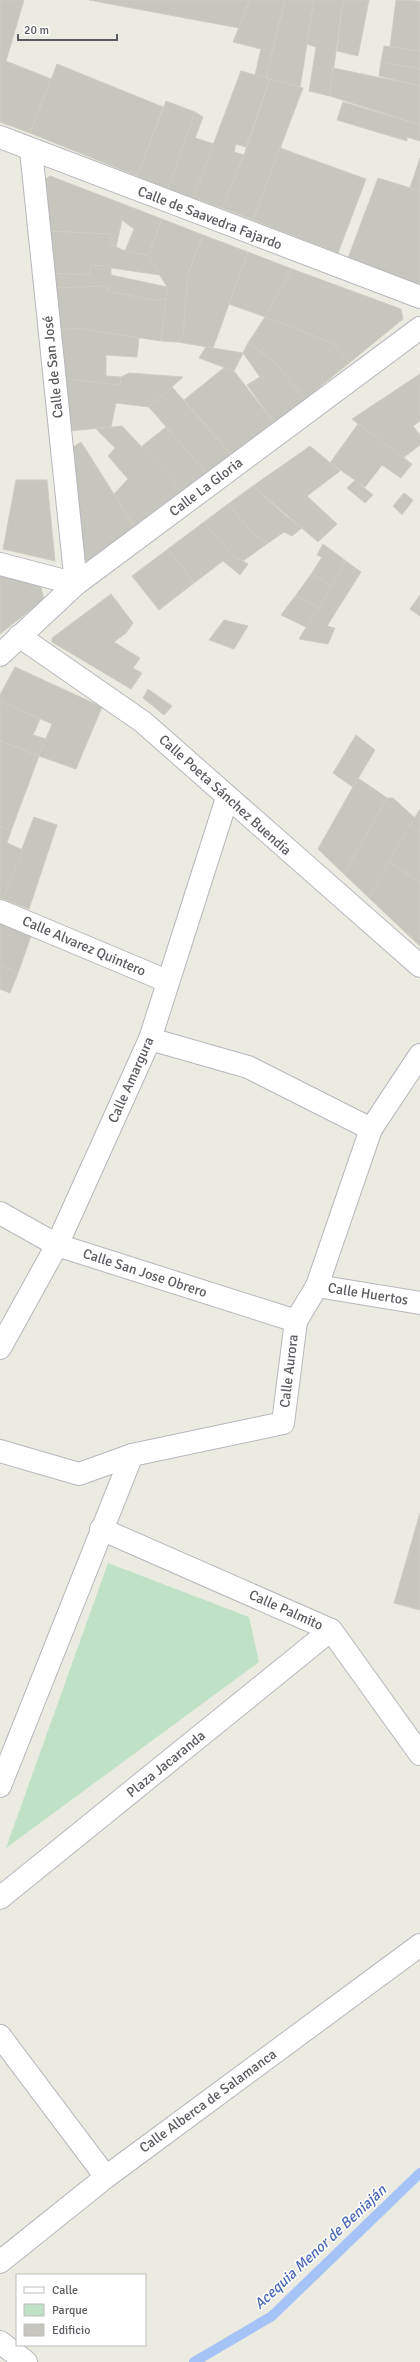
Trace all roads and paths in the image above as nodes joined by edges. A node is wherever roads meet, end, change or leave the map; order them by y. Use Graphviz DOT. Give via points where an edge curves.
graph roads {
  1 [pos="0,137"];
  2 [pos="31,150"];
  3 [pos="420,297"];
  4 [pos="420,328"];
  5 [pos="0,564"];
  6 [pos="76,584"];
  7 [pos="20,636"];
  8 [pos="0,655"];
  9 [pos="227,798"];
  10 [pos="0,911"];
  11 [pos="420,966"];
  12 [pos="167,981"];
  13 [pos="150,1039"];
  14 [pos="420,1055"];
  15 [pos="371,1129"];
  16 [pos="0,1213"];
  17 [pos="57,1245"];
  18 [pos="317,1286"];
  19 [pos="420,1303"];
  20 [pos="296,1321"];
  21 [pos="0,1348"];
  22 [pos="0,1451"];
  23 [pos="132,1455"];
  24 [pos="101,1529"];
  25 [pos="331,1630"];
  26 [pos="420,1754"];
  27 [pos="0,1786"];
  28 [pos="0,1898"];
  29 [pos="420,1945"];
  30 [pos="0,2036"];
  31 [pos="106,2176"];
  32 [pos="0,2262"];
  33 [pos="0,2342"];
  34 [pos="26,2362"];
  1 -- 2 [label="street, Calle de Saavedra Fajardo"];
  2 -- 3 [label="street, Calle de Saavedra Fajardo"];
  2 -- 6 [label="street, Calle de San José"];
  4 -- 6 [label="street, Calle La Gloria"];
  5 -- 6 [label="street"];
  6 -- 7 [label="street, Calle La Gloria"];
  7 -- 8 [label="street, Calle La Gloria"];
  7 -- 9 [label="street, Calle Poeta Sánchez Buendía" via="143,722"];
  9 -- 11 [label="street, Calle Poeta Sánchez Buendía"];
  9 -- 12 [label="street, Calle Amargura"];
  10 -- 12 [label="street, Calle Alvarez Quintero"];
  12 -- 13 [label="street, Calle Amargura"];
  13 -- 15 [label="street" via="248,1067"];
  13 -- 17 [label="street, Calle Amargura"];
  14 -- 15 [label="street, Calle Aurora"];
  15 -- 18 [label="street, Calle Aurora"];
  16 -- 17 [label="street, Calle San Jose Obrero"];
  17 -- 20 [label="street, Calle San Jose Obrero"];
  17 -- 21 [label="street, Calle Amargura"];
  18 -- 19 [label="street, Calle Huertos"];
  18 -- 20 [label="street, Calle Aurora"];
  20 -- 23 [label="street, Calle Aurora" via="283,1423"];
  22 -- 23 [label="street, Calle Aurora" via="79,1474"];
  23 -- 24 [label="street"];
  24 -- 25 [label="street, Calle Palmito"];
  24 -- 27 [label="street"];
  25 -- 26 [label="street, Calle Palmito"];
  25 -- 28 [label="street, Plaza Jacaranda"];
  29 -- 31 [label="street, Calle Alberca de Salamanca"];
  30 -- 31 [label="street"];
  31 -- 32 [label="street, Calle Alberca de Salamanca"];
  33 -- 34 [label="street"];
}
